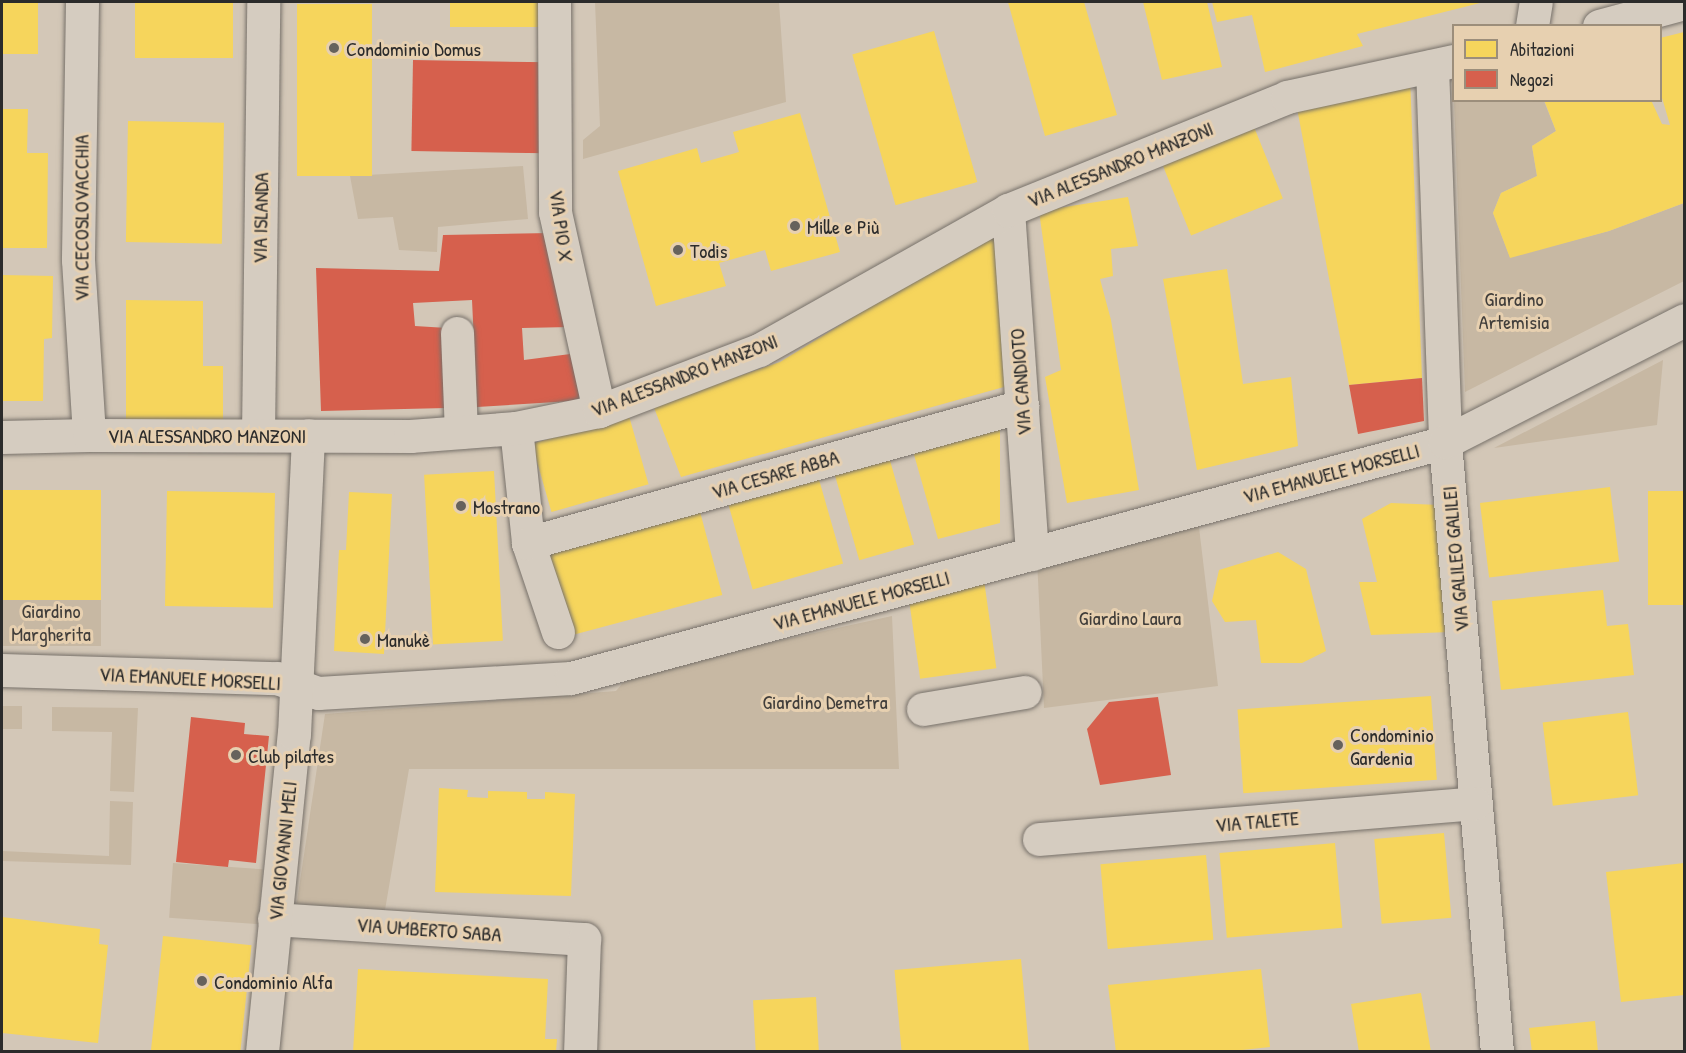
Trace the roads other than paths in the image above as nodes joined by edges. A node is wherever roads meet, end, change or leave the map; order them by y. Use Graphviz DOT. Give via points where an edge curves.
graph roads {
  1 [pos="82,2"];
  2 [pos="263,2"];
  3 [pos="554,2"];
  4 [pos="1536,2"];
  5 [pos="1684,3"];
  6 [pos="1532,24"];
  7 [pos="1606,24"];
  8 [pos="1443,64"];
  9 [pos="1008,210"];
  10 [pos="1684,320"];
  11 [pos="457,333"];
  12 [pos="1022,406"];
  13 [pos="599,411"];
  14 [pos="516,428"];
  15 [pos="461,432"];
  16 [pos="89,435"];
  17 [pos="258,435"];
  18 [pos="308,435"];
  19 [pos="2,437"];
  20 [pos="1445,442"];
  21 [pos="528,543"];
  22 [pos="1032,554"];
  23 [pos="558,632"];
  24 [pos="2,670"];
  25 [pos="296,685"];
  26 [pos="1025,692"];
  27 [pos="923,709"];
  28 [pos="1475,803"];
  29 [pos="1039,839"];
  30 [pos="274,919"];
  31 [pos="262,1052"];
  32 [pos="580,1052"];
  33 [pos="1497,1052"];
  1 -- 16 [label="street, VIA CECOSLOVACCHIA" via="78,260"];
  2 -- 17 [label="street, VIA ISLANDA"];
  3 -- 13 [label="street, VIA PIO X" via="555,212"];
  4 -- 6 [label="street"];
  5 -- 7 [label="street"];
  8 -- 9 [label="street, VIA ALESSANDRO MANZONI" via="1287,97"];
  8 -- 20 [label="street, VIA GALILEO GALILEI"];
  9 -- 12 [label="street, VIA CANDIOTO"];
  9 -- 13 [label="street, VIA ALESSANDRO MANZONI" via="759,350"];
  10 -- 20 [label="street, VIA EMANUELE MORSELLI"];
  11 -- 15 [label="street"];
  12 -- 21 [label="street, VIA CESARE ABBA"];
  12 -- 22 [label="street, VIA CANDIOTO"];
  13 -- 14 [label="street, VIA ALESSANDRO MANZONI"];
  14 -- 15 [label="street, VIA ALESSANDRO MANZONI"];
  14 -- 21 [label="street"];
  15 -- 18 [label="street, VIA ALESSANDRO MANZONI"];
  16 -- 17 [label="street, VIA ALESSANDRO MANZONI"];
  16 -- 19 [label="street, VIA ALESSANDRO MANZONI"];
  17 -- 18 [label="street, VIA ALESSANDRO MANZONI"];
  18 -- 25 [label="street, VIA GIOVANNI MELI"];
  20 -- 22 [label="street, VIA EMANUELE MORSELLI"];
  20 -- 28 [label="street, VIA GALILEO GALILEI"];
  21 -- 23 [label="street"];
  22 -- 25 [label="street, VIA EMANUELE MORSELLI" via="571,678 318,693"];
  24 -- 25 [label="street, VIA EMANUELE MORSELLI" via="278,678"];
  25 -- 30 [label="street, VIA GIOVANNI MELI"];
  26 -- 27 [label="street"];
  28 -- 29 [label="street, VIA TALETE"];
  28 -- 33 [label="street, VIA GALILEO GALILEI"];
  30 -- 31 [label="street, VIA GIOVANNI MELI"];
  30 -- 32 [label="street, VIA UMBERTO SABA" via="584,939"];
}
